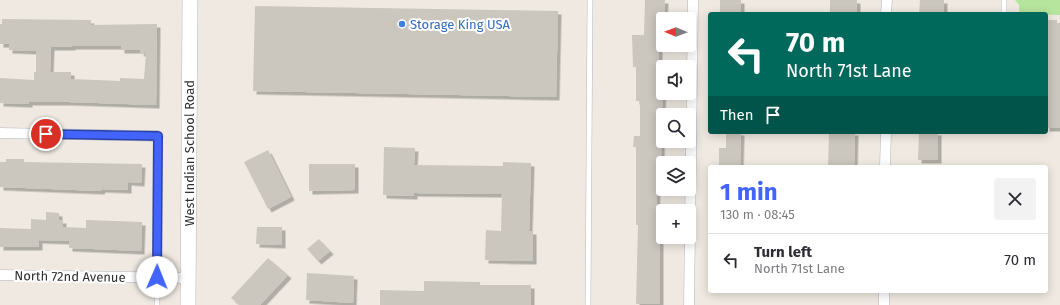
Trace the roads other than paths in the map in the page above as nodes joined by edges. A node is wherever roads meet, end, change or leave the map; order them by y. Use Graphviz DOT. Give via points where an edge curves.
graph roads {
  1 [pos="190,0"];
  2 [pos="590,0"];
  3 [pos="692,0"];
  4 [pos="887,0"];
  5 [pos="1004,0"];
  6 [pos="886,12"];
  7 [pos="1004,12"];
  8 [pos="0,133"];
  9 [pos="886,134"];
  10 [pos="158,136"];
  11 [pos="885,165"];
  12 [pos="0,275"];
  13 [pos="157,277"];
  14 [pos="188,278"];
  15 [pos="884,293"];
  16 [pos="156,305"];
  17 [pos="188,305"];
  18 [pos="588,305"];
  19 [pos="689,305"];
  20 [pos="884,305"];
  1 -- 14 [label="main road, West Indian School Road"];
  2 -- 18 [label="lane"];
  3 -- 19 [label="street"];
  4 -- 6 [label="street"];
  5 -- 7 [label="lane"];
  8 -- 10 [label="street"];
  9 -- 11 [label="street"];
  10 -- 13 [label="lane"];
  12 -- 13 [label="street, North 72nd Avenue"];
  13 -- 14 [label="street, North 72nd Avenue"];
  13 -- 16 [label="lane"];
  14 -- 17 [label="main road, West Indian School Road"];
  15 -- 20 [label="street"];
}
